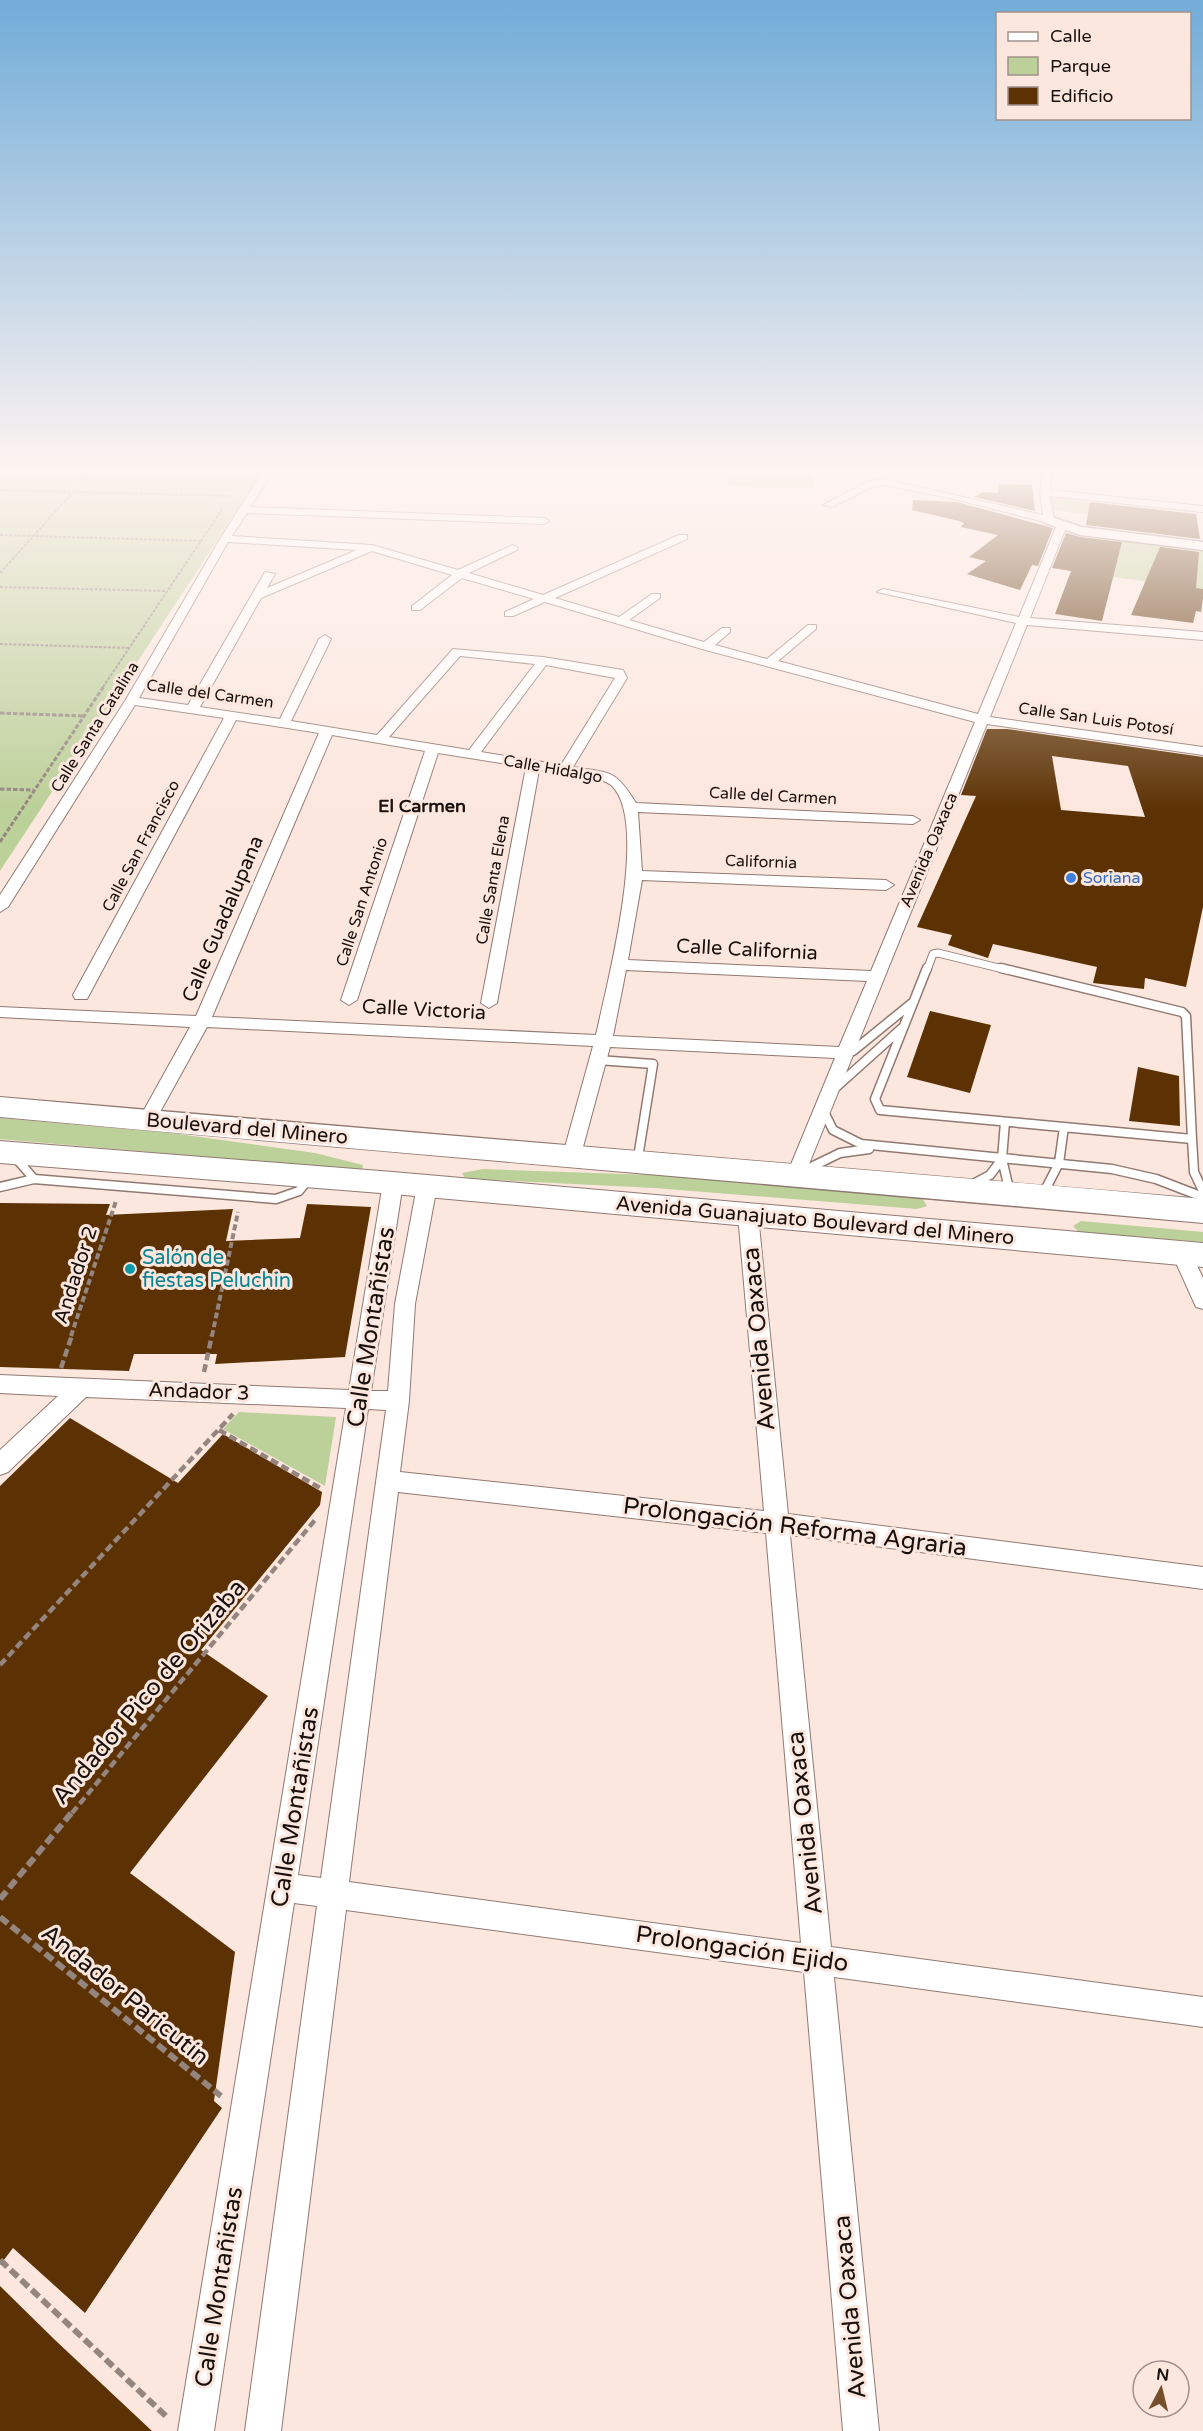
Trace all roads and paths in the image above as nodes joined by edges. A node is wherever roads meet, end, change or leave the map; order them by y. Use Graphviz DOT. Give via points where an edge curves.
graph roads {
  1 [pos="173,582"];
  2 [pos="200,582"];
  3 [pos="265,582"];
  4 [pos="290,582"];
  5 [pos="450,582"];
  6 [pos="493,582"];
  7 [pos="580,582"];
  8 [pos="1038,582"];
  9 [pos="0,587"];
  10 [pos="167,591"];
  11 [pos="883,592"];
  12 [pos="258,596"];
  13 [pos="656,596"];
  14 [pos="545,598"];
  15 [pos="416,608"];
  16 [pos="509,614"];
  17 [pos="620,621"];
  18 [pos="1022,621"];
  19 [pos="812,627"];
  20 [pos="726,630"];
  21 [pos="1203,636"];
  22 [pos="325,639"];
  23 [pos="0,644"];
  24 [pos="706,645"];
  25 [pos="130,648"];
  26 [pos="543,661"];
  27 [pos="769,663"];
  28 [pos="131,701"];
  29 [pos="192,710"];
  30 [pos="0,713"];
  31 [pos="232,715"];
  32 [pos="84,716"];
  33 [pos="984,720"];
  34 [pos="284,723"];
  35 [pos="327,731"];
  36 [pos="381,740"];
  37 [pos="433,748"];
  38 [pos="1203,751"];
  39 [pos="473,754"];
  40 [pos="533,765"];
  41 [pos="565,770"];
  42 [pos="0,789"];
  43 [pos="35,790"];
  44 [pos="631,807"];
  45 [pos="913,820"];
  46 [pos="0,842"];
  47 [pos="635,875"];
  48 [pos="886,885"];
  49 [pos="0,907"];
  50 [pos="618,965"];
  51 [pos="875,976"];
  52 [pos="81,994"];
  53 [pos="349,1000"];
  54 [pos="914,1001"];
  55 [pos="489,1002"];
  56 [pos="0,1012"];
  57 [pos="202,1021"];
  58 [pos="904,1026"];
  59 [pos="603,1041"];
  60 [pos="846,1053"];
  61 [pos="598,1060"];
  62 [pos="827,1101"];
  63 [pos="0,1107"];
  64 [pos="148,1119"];
  65 [pos="1005,1122"];
  66 [pos="1064,1127"];
  67 [pos="341,1137"];
  68 [pos="1192,1139"];
  69 [pos="886,1148"];
  70 [pos="6,1152"];
  71 [pos="493,1152"];
  72 [pos="571,1158"];
  73 [pos="1002,1159"];
  74 [pos="637,1164"];
  75 [pos="1060,1164"];
  76 [pos="796,1174"];
  77 [pos="310,1177"];
  78 [pos="34,1179"];
  79 [pos="411,1180"];
  80 [pos="121,1186"];
  81 [pos="0,1187"];
  82 [pos="954,1188"];
  83 [pos="1203,1191"];
  84 [pos="242,1197"];
  85 [pos="1203,1197"];
  86 [pos="1026,1200"];
  87 [pos="1203,1211"];
  88 [pos="748,1215"];
  89 [pos="931,1215"];
  90 [pos="1203,1225"];
  91 [pos="1066,1240"];
  92 [pos="1193,1255"];
  93 [pos="1203,1301"];
  94 [pos="59,1373"];
  95 [pos="202,1379"];
  96 [pos="0,1384"];
  97 [pos="82,1387"];
  98 [pos="359,1399"];
  99 [pos="398,1401"];
  100 [pos="238,1409"];
  101 [pos="219,1430"];
  102 [pos="0,1465"];
  103 [pos="387,1481"];
  104 [pos="328,1492"];
  105 [pos="318,1517"];
  106 [pos="775,1523"];
  107 [pos="1203,1578"];
  108 [pos="0,1665"];
  109 [pos="282,1887"];
  110 [pos="332,1894"];
  111 [pos="0,1899"];
  112 [pos="0,1917"];
  113 [pos="819,1959"];
  114 [pos="1203,2012"];
  115 [pos="226,2100"];
  116 [pos="0,2260"];
  117 [pos="184,2426"];
  118 [pos="263,2431"];
  119 [pos="861,2431"];
  1 -- 10 [label="path"];
  2 -- 28 [label="street, Calle Santa Catalina"];
  3 -- 12 [label="street"];
  4 -- 12 [label="street"];
  5 -- 15 [label="street"];
  6 -- 14 [label="street, Calle San Luis Potosí"];
  7 -- 14 [label="street"];
  8 -- 18 [label="street, Avenida Oaxaca"];
  9 -- 10 [label="path"];
  10 -- 25 [label="path"];
  11 -- 18 [label="street"];
  12 -- 29 [label="street"];
  13 -- 17 [label="street"];
  14 -- 16 [label="street"];
  14 -- 17 [label="street, Calle San Luis Potosí"];
  17 -- 24 [label="street, Calle San Luis Potosí"];
  18 -- 21 [label="street"];
  18 -- 33 [label="street, Avenida Oaxaca"];
  19 -- 27 [label="street"];
  20 -- 24 [label="street"];
  22 -- 34 [label="street"];
  23 -- 25 [label="path"];
  24 -- 27 [label="street, Calle San Luis Potosí"];
  25 -- 32 [label="path"];
  26 -- 36 [label="street" via="457,652"];
  26 -- 39 [label="street"];
  26 -- 41 [label="street" via="619,673 621,678"];
  27 -- 33 [label="street, Calle San Luis Potosí"];
  28 -- 29 [label="street, Calle del Carmen"];
  28 -- 49 [label="street, Calle Santa Catalina"];
  29 -- 31 [label="street, Calle del Carmen"];
  30 -- 32 [label="path"];
  31 -- 34 [label="street, Calle del Carmen"];
  31 -- 52 [label="street, Calle San Francisco"];
  32 -- 43 [label="path"];
  33 -- 38 [label="street, Calle San Luis Potosí"];
  33 -- 51 [label="street, Avenida Oaxaca"];
  34 -- 35 [label="street, Calle Hidalgo"];
  35 -- 36 [label="street, Calle Hidalgo"];
  35 -- 57 [label="street, Calle Guadalupana"];
  36 -- 37 [label="street, Calle Hidalgo"];
  37 -- 39 [label="street, Calle Hidalgo"];
  37 -- 53 [label="street, Calle San Antonio"];
  39 -- 40 [label="street, Calle Hidalgo"];
  40 -- 41 [label="street, Calle Hidalgo"];
  40 -- 55 [label="street, Calle Santa Elena"];
  41 -- 44 [label="street, Calle Hidalgo" via="616,782"];
  42 -- 43 [label="path"];
  43 -- 46 [label="path"];
  44 -- 45 [label="street, Calle del Carmen"];
  44 -- 47 [label="street, Calle Hidalgo"];
  47 -- 48 [label="street, California"];
  47 -- 50 [label="street, Calle Hidalgo"];
  50 -- 51 [label="street, Calle California"];
  50 -- 59 [label="street, Calle Hidalgo"];
  51 -- 60 [label="street, Avenida Oaxaca"];
  54 -- 58 [label="lane"];
  54 -- 60 [label="lane"];
  54 -- 68 [label="lane" via="933,954 938,953 1182,1012 1186,1016"];
  56 -- 57 [label="street, Calle Victoria"];
  57 -- 59 [label="street, Calle Victoria"];
  57 -- 64 [label="street, Calle Guadalupana"];
  58 -- 62 [label="lane"];
  58 -- 65 [label="lane" via="875,1099 880,1110"];
  59 -- 60 [label="street, Calle Victoria"];
  59 -- 61 [label="street, Calle Hidalgo"];
  60 -- 62 [label="street, Avenida Oaxaca"];
  61 -- 72 [label="street, Calle Hidalgo"];
  61 -- 74 [label="lane" via="653,1064"];
  62 -- 69 [label="lane" via="826,1121 833,1131 861,1144"];
  62 -- 76 [label="street, Avenida Oaxaca"];
  63 -- 64 [label="main road, Boulevard del Minero"];
  64 -- 67 [label="main road, Boulevard del Minero"];
  65 -- 66 [label="lane"];
  65 -- 73 [label="lane"];
  66 -- 68 [label="lane"];
  66 -- 75 [label="lane" via="1065,1149"];
  67 -- 71 [label="main road, Boulevard del Minero"];
  67 -- 79 [label="main road"];
  68 -- 83 [label="lane" via="1194,1172"];
  69 -- 73 [label="lane"];
  69 -- 76 [label="lane" via="840,1153"];
  70 -- 77 [label="main road"];
  70 -- 78 [label="lane"];
  71 -- 72 [label="main road"];
  71 -- 79 [label="main road"];
  72 -- 74 [label="main road"];
  73 -- 75 [label="lane"];
  73 -- 82 [label="lane" via="990,1175"];
  73 -- 86 [label="lane"];
  74 -- 76 [label="main road"];
  75 -- 85 [label="lane" via="1134,1173"];
  75 -- 86 [label="lane"];
  76 -- 82 [label="main road"];
  77 -- 79 [label="main road"];
  77 -- 84 [label="lane" via="299,1191 276,1199"];
  78 -- 80 [label="lane"];
  78 -- 81 [label="lane"];
  79 -- 88 [label="main road, Avenida Guanajuato Boulevard del Minero"];
  79 -- 98 [label="street, Calle Montañistas"];
  79 -- 99 [label="street, Calle Montañistas"];
  80 -- 84 [label="lane"];
  80 -- 94 [label="path, Andador 2"];
  82 -- 86 [label="main road"];
  82 -- 89 [label="main road" via="940,1212"];
  84 -- 95 [label="path"];
  86 -- 87 [label="main road"];
  86 -- 89 [label="main road" via="998,1219"];
  86 -- 91 [label="main road"];
  88 -- 89 [label="main road" via="816,1205"];
  88 -- 91 [label="main road, Avenida Guanajuato Boulevard del Minero"];
  88 -- 106 [label="street, Avenida Oaxaca"];
  90 -- 91 [label="main road" via="1076,1215 1061,1220"];
  91 -- 92 [label="main road, Avenida Guanajuato Boulevard del Minero"];
  92 -- 93 [label="street"];
  96 -- 97 [label="street, Andador 3"];
  97 -- 98 [label="street, Andador 3"];
  97 -- 102 [label="street"];
  98 -- 99 [label="street, Andador 3"];
  98 -- 109 [label="street, Calle Montañistas"];
  99 -- 103 [label="street, Calle Montañistas"];
  100 -- 101 [label="path"];
  101 -- 104 [label="path"];
  101 -- 108 [label="path"];
  103 -- 106 [label="street, Prolongación Reforma Agraria"];
  103 -- 110 [label="street, Calle Montañistas"];
  105 -- 111 [label="path, Andador Pico de Orizaba"];
  106 -- 107 [label="street, Prolongación Reforma Agraria"];
  106 -- 113 [label="street, Avenida Oaxaca"];
  109 -- 110 [label="street, Prolongación Ejido"];
  109 -- 117 [label="street, Calle Montañistas"];
  110 -- 113 [label="street, Prolongación Ejido"];
  110 -- 118 [label="street, Calle Montañistas"];
  112 -- 115 [label="path, Andador Paricutín"];
  113 -- 114 [label="street, Prolongación Ejido"];
  113 -- 119 [label="street, Avenida Oaxaca"];
  116 -- 117 [label="path"];
}
